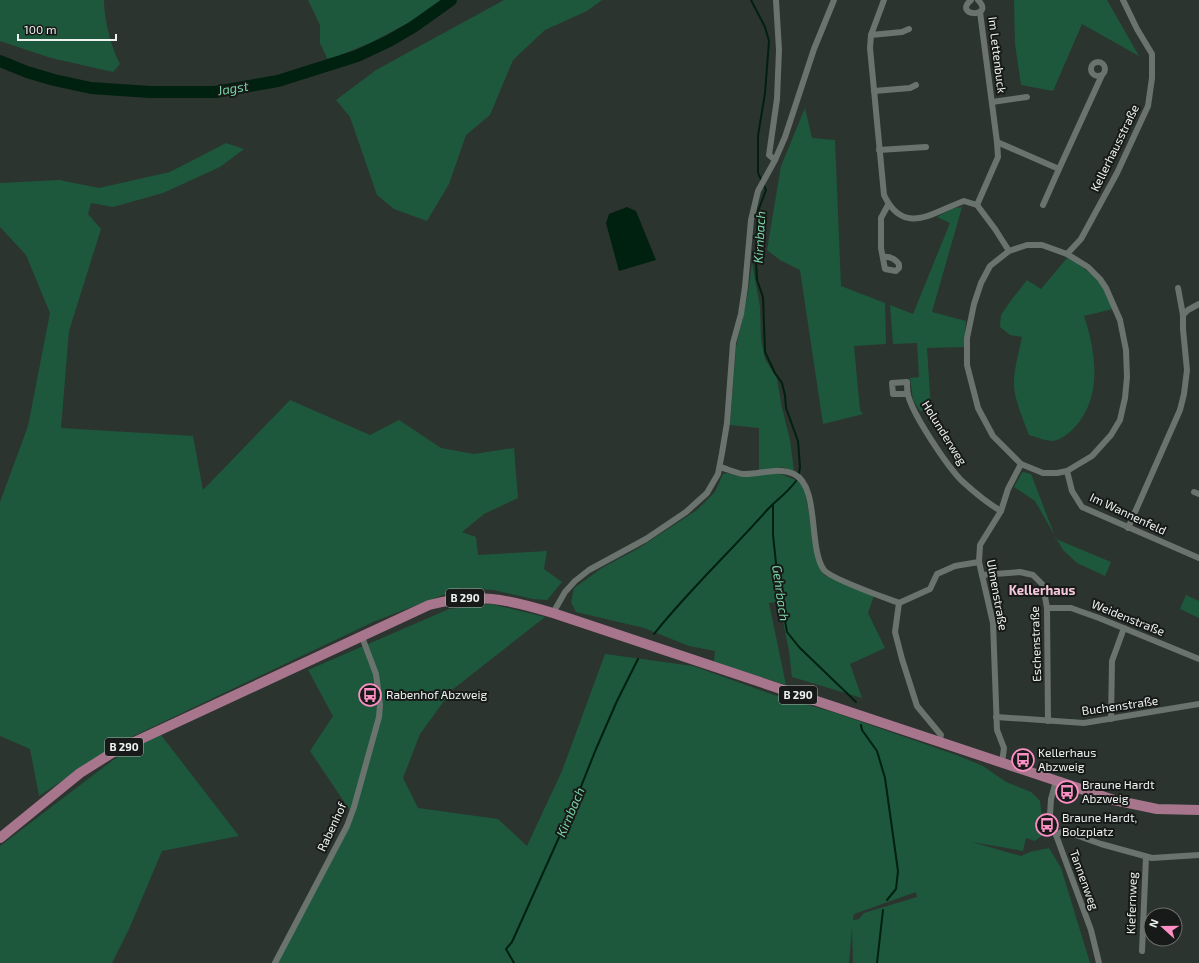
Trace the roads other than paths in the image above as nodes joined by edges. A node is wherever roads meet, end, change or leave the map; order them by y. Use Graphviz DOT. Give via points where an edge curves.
graph roads {
  1 [pos="776,0"];
  2 [pos="834,0"];
  3 [pos="884,0"];
  4 [pos="971,0"];
  5 [pos="978,0"];
  6 [pos="1123,0"];
  7 [pos="980,12"];
  8 [pos="909,30"];
  9 [pos="871,34"];
  10 [pos="1102,74"];
  11 [pos="916,85"];
  12 [pos="874,91"];
  13 [pos="1027,97"];
  14 [pos="992,102"];
  15 [pos="997,142"];
  16 [pos="926,148"];
  17 [pos="880,150"];
  18 [pos="775,160"];
  19 [pos="1059,169"];
  20 [pos="888,205"];
  21 [pos="977,205"];
  22 [pos="1043,205"];
  23 [pos="1009,251"];
  24 [pos="1067,254"];
  25 [pos="883,257"];
  26 [pos="1178,288"];
  27 [pos="1199,304"];
  28 [pos="1184,315"];
  29 [pos="908,394"];
  30 [pos="1021,464"];
  31 [pos="720,467"];
  32 [pos="1067,471"];
  33 [pos="1001,511"];
  34 [pos="1128,528"];
  35 [pos="1199,558"];
  36 [pos="979,562"];
  37 [pos="982,575"];
  38 [pos="899,603"];
  39 [pos="1047,608"];
  40 [pos="554,613"];
  41 [pos="1124,628"];
  42 [pos="362,637"];
  43 [pos="1199,659"];
  44 [pos="1199,704"];
  45 [pos="996,717"];
  46 [pos="1111,719"];
  47 [pos="1048,721"];
  48 [pos="939,742"];
  49 [pos="1002,763"];
  50 [pos="1056,781"];
  51 [pos="1199,810"];
  52 [pos="1056,835"];
  53 [pos="0,838"];
  54 [pos="1199,855"];
  55 [pos="1146,857"];
  56 [pos="1142,950"];
  57 [pos="275,963"];
  58 [pos="1099,963"];
  1 -- 18 [label="street" via="779,50 777,99 769,155"];
  2 -- 18 [label="street"];
  3 -- 9 [label="street"];
  4 -- 7 [label="street, Im Lettenbuck" via="967,6 969,12"];
  5 -- 7 [label="street, Im Lettenbuck" via="982,4"];
  6 -- 24 [label="street, Kellerhausstraße" via="1152,54 1148,106 1117,173 1081,239"];
  7 -- 14 [label="street, Im Lettenbuck"];
  8 -- 9 [label="street"];
  9 -- 12 [label="street"];
  10 -- 19 [label="street"];
  11 -- 12 [label="street" via="910,88"];
  12 -- 17 [label="street"];
  13 -- 14 [label="street, Im Lettenbuck"];
  14 -- 15 [label="street, Im Lettenbuck"];
  15 -- 19 [label="street"];
  15 -- 21 [label="street, Im Lettenbuck" via="998,157"];
  16 -- 17 [label="street"];
  17 -- 20 [label="street" via="884,195"];
  18 -- 31 [label="street" via="758,191 751,220 745,287 733,343"];
  19 -- 22 [label="street"];
  20 -- 21 [label="street" via="912,219 926,217 964,201"];
  20 -- 25 [label="street" via="881,218"];
  21 -- 23 [label="street"];
  23 -- 24 [label="street" via="1027,245 1042,245"];
  23 -- 30 [label="street" via="990,266 981,283 967,338 967,365 978,408 993,436"];
  24 -- 32 [label="street" via="1088,267 1106,288 1120,320 1126,350 1127,377 1120,420 1111,435 1092,456"];
  26 -- 28 [label="street"];
  27 -- 28 [label="street"];
  28 -- 34 [label="street" via="1187,370 1180,410"];
  29 -- 33 [label="street, Holunderweg" via="920,421 949,466 962,481"];
  30 -- 32 [label="street" via="1043,473"];
  30 -- 33 [label="street, Ulmenstraße" via="1008,489"];
  31 -- 38 [label="street" via="744,474 779,470 795,474 805,484 810,500 819,557 825,571 840,580"];
  31 -- 40 [label="street" via="713,485 699,502 666,526 589,570 564,592"];
  32 -- 34 [label="street, Im Wannenfeld" via="1072,491 1082,507"];
  33 -- 36 [label="street, Ulmenstraße" via="980,545"];
  34 -- 35 [label="street, Im Wannenfeld"];
  36 -- 37 [label="street, Ulmenstraße"];
  36 -- 38 [label="street" via="955,566 937,574 930,589"];
  37 -- 39 [label="street, Eschenstraße" via="1020,572 1033,575 1043,585"];
  37 -- 45 [label="street, Ulmenstraße" via="993,623"];
  38 -- 48 [label="street" via="895,632 902,659 917,706 941,735"];
  39 -- 41 [label="street, Weidenstraße" via="1071,608"];
  39 -- 47 [label="street, Eschenstraße"];
  40 -- 42 [label="main road, B 290" via="507,600 462,598 429,605"];
  40 -- 48 [label="main road, B 290"];
  41 -- 43 [label="street, Weidenstraße"];
  41 -- 46 [label="street" via="1112,661"];
  42 -- 53 [label="main road, B 290" via="115,751 80,773"];
  42 -- 57 [label="street, Rabenhof" via="376,674 379,717 354,807 346,826"];
  44 -- 46 [label="street, Buchenstraße"];
  45 -- 47 [label="street, Buchenstraße"];
  45 -- 49 [label="street, Ulmenstraße" via="997,730 1004,748"];
  46 -- 47 [label="street, Buchenstraße" via="1084,723"];
  48 -- 49 [label="main road, B 290"];
  49 -- 50 [label="main road, B 290"];
  50 -- 51 [label="main road, B 290" via="1135,805"];
  50 -- 52 [label="street, Tannenweg" via="1052,791 1050,815"];
  52 -- 55 [label="street" via="1070,833"];
  52 -- 58 [label="street, Tannenweg" via="1091,930"];
  54 -- 55 [label="street"];
  55 -- 56 [label="street, Kiefernweg"];
}
